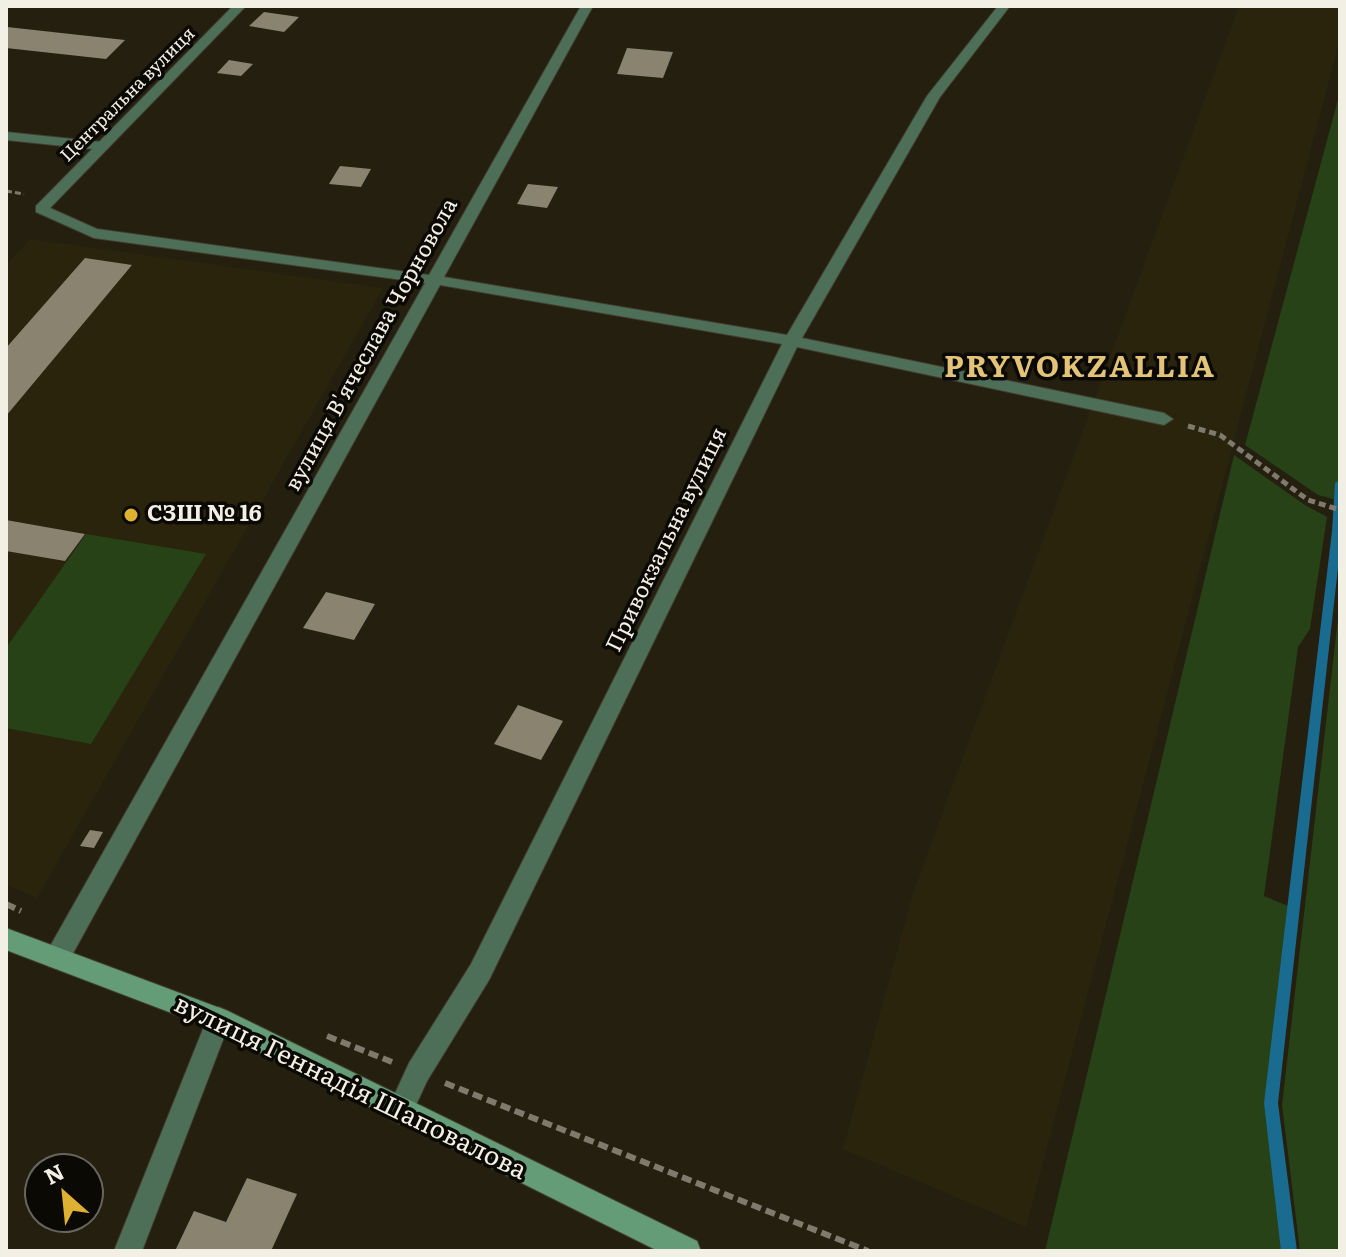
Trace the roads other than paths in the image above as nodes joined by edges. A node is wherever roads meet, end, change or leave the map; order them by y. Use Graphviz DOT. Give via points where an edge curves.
graph roads {
  1 [pos="240,6"];
  2 [pos="587,6"];
  3 [pos="1004,6"];
  4 [pos="6,136"];
  5 [pos="102,146"];
  6 [pos="435,280"];
  7 [pos="792,341"];
  8 [pos="1164,419"];
  9 [pos="6,939"];
  10 [pos="57,958"];
  11 [pos="219,1019"];
  12 [pos="400,1111"];
  13 [pos="128,1251"];
  14 [pos="687,1251"];
  1 -- 5 [label="street, Центральна вулиця"];
  2 -- 6 [label="street, вулиця В'ячеслава Чорновола"];
  3 -- 7 [label="street, Привокзальна вулиця" via="934,96"];
  4 -- 5 [label="street"];
  5 -- 6 [label="street, Центральна вулиця" via="41,209 94,233"];
  6 -- 7 [label="street"];
  6 -- 10 [label="street, вулиця В'ячеслава Чорновола"];
  7 -- 8 [label="street"];
  7 -- 12 [label="street, Привокзальна вулиця" via="480,972"];
  9 -- 10 [label="street, вулиця Геннадія Шаповалова"];
  10 -- 11 [label="street, вулиця Геннадія Шаповалова"];
  11 -- 12 [label="street, вулиця Геннадія Шаповалова"];
  11 -- 13 [label="street"];
  12 -- 14 [label="street, вулиця Геннадія Шаповалова"];
}
